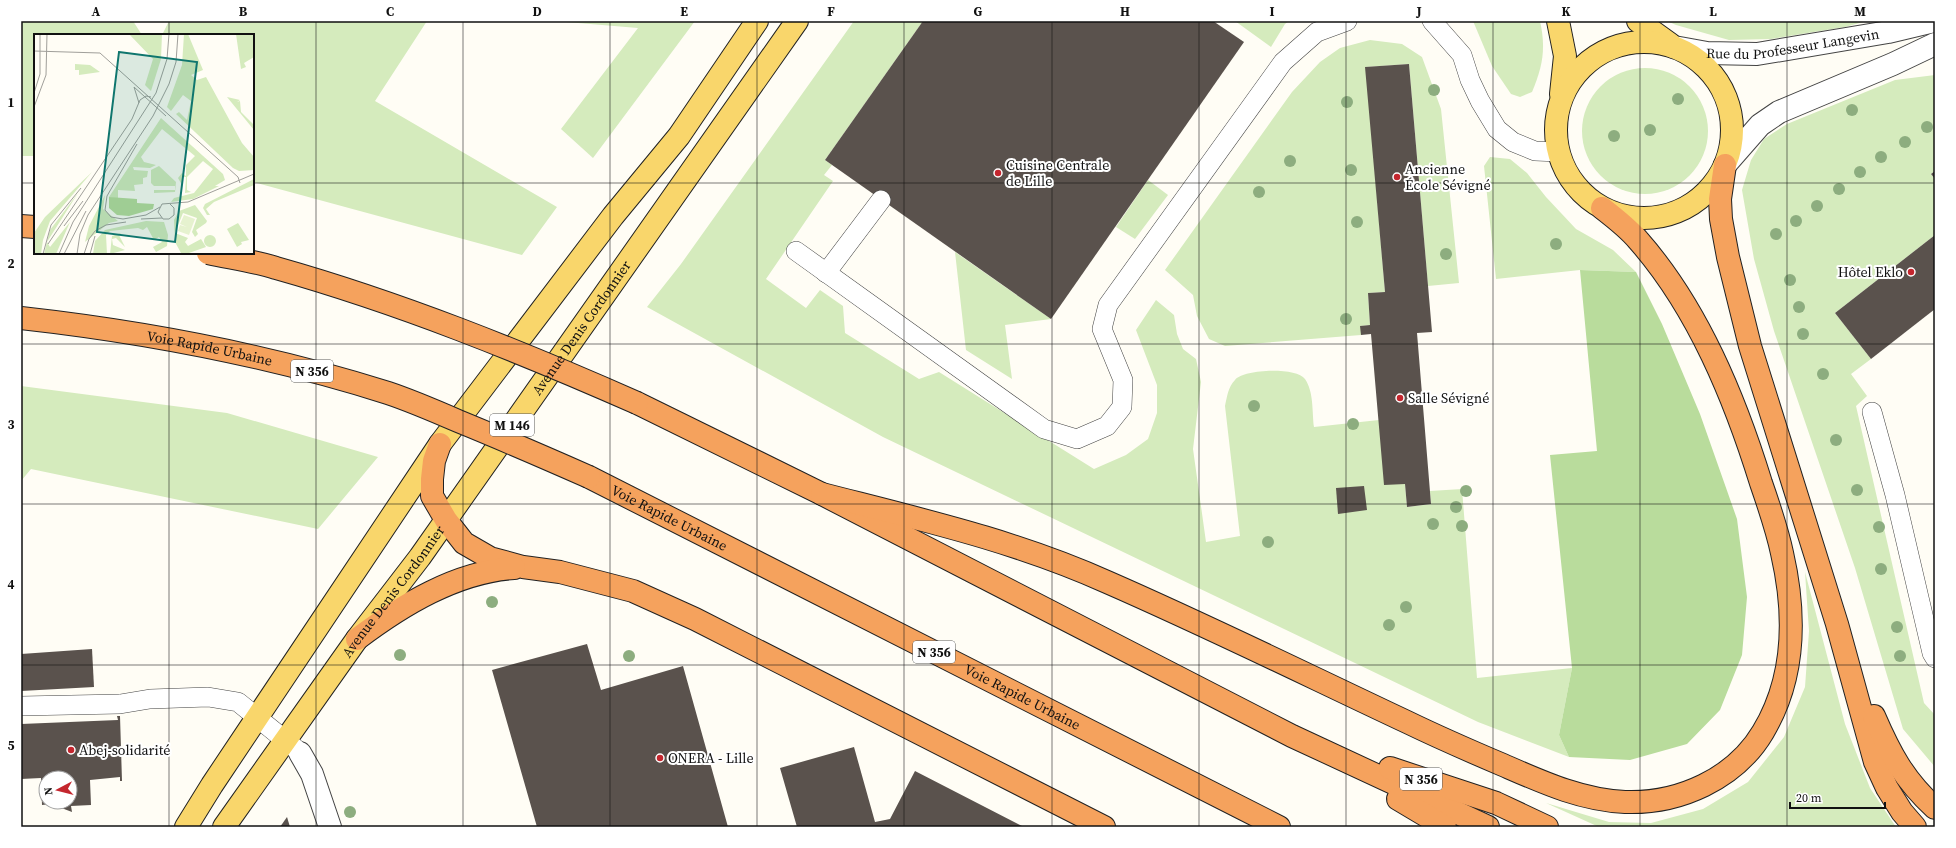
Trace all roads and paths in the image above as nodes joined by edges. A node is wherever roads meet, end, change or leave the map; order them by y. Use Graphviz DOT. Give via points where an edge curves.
graph roads {
  1 [pos="757,21"];
  2 [pos="797,21"];
  3 [pos="1347,21"];
  4 [pos="1432,21"];
  5 [pos="1558,21"];
  6 [pos="1638,21"];
  7 [pos="1934,21"];
  8 [pos="1935,44"];
  9 [pos="1674,47"];
  10 [pos="1560,105"];
  11 [pos="1559,152"];
  12 [pos="1725,165"];
  13 [pos="882,200"];
  14 [pos="1602,208"];
  15 [pos="21,226"];
  16 [pos="34,227"];
  17 [pos="796,251"];
  18 [pos="213,254"];
  19 [pos="826,273"];
  20 [pos="21,318"];
  21 [pos="1872,412"];
  22 [pos="440,444"];
  23 [pos="822,494"];
  24 [pos="446,520"];
  25 [pos="523,567"];
  26 [pos="1837,624"];
  27 [pos="357,639"];
  28 [pos="1935,658"];
  29 [pos="21,706"];
  30 [pos="257,718"];
  31 [pos="1292,736"];
  32 [pos="292,746"];
  33 [pos="1935,808"];
  34 [pos="186,827"];
  35 [pos="224,827"];
  36 [pos="330,827"];
  37 [pos="1104,827"];
  38 [pos="1279,827"];
  39 [pos="1446,827"];
  40 [pos="1488,827"];
  41 [pos="1547,827"];
  42 [pos="1915,827"];
  1 -- 22 [label="main road" via="679,136 613,216"];
  2 -- 24 [label="main road, Avenue Denis Cordonnier / M 146"];
  3 -- 19 [label="lane" via="1317,32 1283,62 1108,305 1102,329 1123,380 1122,407 1107,426 1077,439 1044,430"];
  4 -- 11 [label="lane" via="1462,55 1477,94 1497,129 1513,142 1535,152"];
  5 -- 10 [label="main road" via="1565,56"];
  6 -- 9 [label="main road"];
  7 -- 9 [label="street, Rue du Professeur Langevin" via="1888,32 1757,54 1707,53"];
  8 -- 12 [label="street" via="1779,112 1760,124"];
  9 -- 10 [label="main road" via="1649,42 1635,43 1610,49 1598,55 1579,71"];
  9 -- 12 [label="main road" via="1707,68 1727,101 1731,114 1732,140"];
  10 -- 11 [label="main road" via="1556,128"];
  11 -- 14 [label="main road" via="1575,185"];
  12 -- 14 [label="main road" via="1704,195 1673,214 1637,218"];
  12 -- 26 [label="highway" via="1720,199 1721,219 1736,292 1750,346"];
  13 -- 19 [label="lane"];
  14 -- 23 [label="highway" via="1637,238 1662,269 1708,348 1734,402 1752,453 1780,544 1787,580 1791,647 1788,670 1772,716 1758,740 1727,771 1705,785 1675,797 1626,802 1591,798 1555,787 1446,741 1105,581 1034,553 967,531"];
  15 -- 16 [label="highway"];
  17 -- 19 [label="lane"];
  18 -- 23 [label="highway, N 356, bridge" via="275,267 434,319 532,356 637,402"];
  20 -- 38 [label="highway, Voie Rapide Urbaine / N 356, bridge" via="102,328 215,347 318,373 426,408 589,477"];
  21 -- 28 [label="lane"];
  22 -- 24 [label="highway" via="434,461 432,496"];
  22 -- 30 [label="main road"];
  23 -- 31 [label="highway, N 356"];
  24 -- 25 [label="highway" via="464,543 490,558"];
  24 -- 27 [label="main road, Avenue Denis Cordonnier / M 146"];
  25 -- 27 [label="highway" via="498,569 444,585 382,620"];
  25 -- 37 [label="highway" via="560,572 607,583 695,618"];
  26 -- 33 [label="highway" via="1890,752 1910,783"];
  26 -- 42 [label="highway" via="1875,762 1902,812"];
  27 -- 32 [label="main road, Avenue Denis Cordonnier / M 146"];
  29 -- 30 [label="lane" via="120,704 150,699 208,697 238,702"];
  30 -- 32 [label="lane"];
  30 -- 34 [label="main road"];
  31 -- 39 [label="highway"];
  31 -- 40 [label="highway"];
  31 -- 41 [label="highway, N 356" via="1496,803"];
  32 -- 35 [label="main road, Avenue Denis Cordonnier / M 146"];
  32 -- 36 [label="street" via="312,774"];
}
